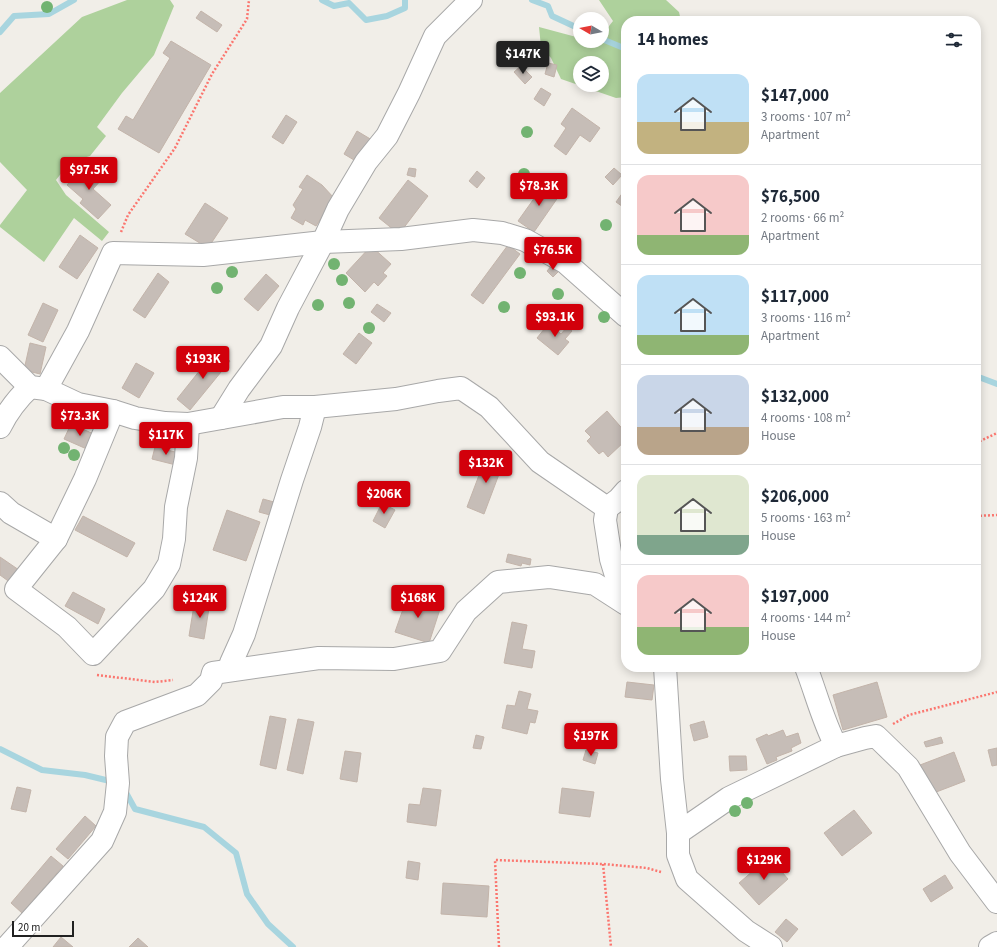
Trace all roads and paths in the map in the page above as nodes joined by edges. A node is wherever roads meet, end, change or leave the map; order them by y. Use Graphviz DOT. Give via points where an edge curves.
graph roads {
  1 [pos="249,0"];
  2 [pos="471,0"];
  3 [pos="323,242"];
  4 [pos="113,253"];
  5 [pos="621,312"];
  6 [pos="0,357"];
  7 [pos="38,388"];
  8 [pos="315,407"];
  9 [pos="113,410"];
  10 [pos="221,418"];
  11 [pos="188,424"];
  12 [pos="0,427"];
  13 [pos="997,433"];
  14 [pos="981,441"];
  15 [pos="621,496"];
  16 [pos="0,503"];
  17 [pos="607,508"];
  18 [pos="997,515"];
  19 [pos="981,516"];
  20 [pos="56,539"];
  21 [pos="621,590"];
  22 [pos="621,600"];
  23 [pos="93,654"];
  24 [pos="232,670"];
  25 [pos="665,672"];
  26 [pos="808,672"];
  27 [pos="178,679"];
  28 [pos="997,692"];
  29 [pos="876,736"];
  30 [pos="836,746"];
  31 [pos="678,833"];
  32 [pos="603,864"];
  33 [pos="687,879"];
  34 [pos="997,902"];
  35 [pos="997,943"];
  36 [pos="7,947"];
  37 [pos="499,947"];
  38 [pos="611,947"];
  39 [pos="770,947"];
  40 [pos="990,947"];
  1 -- 4 [label="path" via="247,19 212,74 175,148 128,215"];
  2 -- 3 [label="street" via="435,36 387,136 366,162 338,209"];
  3 -- 4 [label="street" via="203,255"];
  3 -- 5 [label="street" via="401,239 473,230 502,233 525,240 565,262"];
  3 -- 10 [label="street" via="271,346"];
  4 -- 7 [label="street" via="78,331"];
  6 -- 7 [label="street"];
  7 -- 9 [label="street" via="78,404"];
  7 -- 12 [label="street" via="17,400"];
  8 -- 10 [label="street" via="283,407"];
  8 -- 17 [label="street" via="396,399 461,388 489,407 540,462"];
  8 -- 24 [label="street" via="244,634 231,663"];
  9 -- 11 [label="street" via="135,418"];
  9 -- 20 [label="street" via="85,479"];
  10 -- 11 [label="street"];
  11 -- 23 [label="street" via="186,458 176,507 169,564 154,589"];
  13 -- 14 [label="path"];
  15 -- 17 [label="street"];
  16 -- 20 [label="street" via="11,513"];
  17 -- 21 [label="street" via="605,520 611,559"];
  18 -- 19 [label="path"];
  20 -- 23 [label="street" via="16,589 67,627"];
  22 -- 24 [label="street" via="595,584 549,577 498,582 466,611 440,651 394,659 319,658"];
  23 -- 27 [label="path" via="91,666 98,676 155,682"];
  24 -- 36 [label="street" via="214,673 211,682 197,695 125,722 117,737 118,783 115,812 102,841"];
  25 -- 31 [label="street"];
  26 -- 30 [label="street"];
  28 -- 29 [label="path" via="909,715"];
  29 -- 30 [label="street"];
  29 -- 34 [label="street" via="908,767 960,853"];
  30 -- 31 [label="street" via="729,798"];
  31 -- 33 [label="street" via="678,855"];
  32 -- 33 [label="path" via="647,868"];
  32 -- 37 [label="path" via="495,860"];
  32 -- 38 [label="path"];
  33 -- 39 [label="street" via="746,931"];
  35 -- 40 [label="street"];
}
